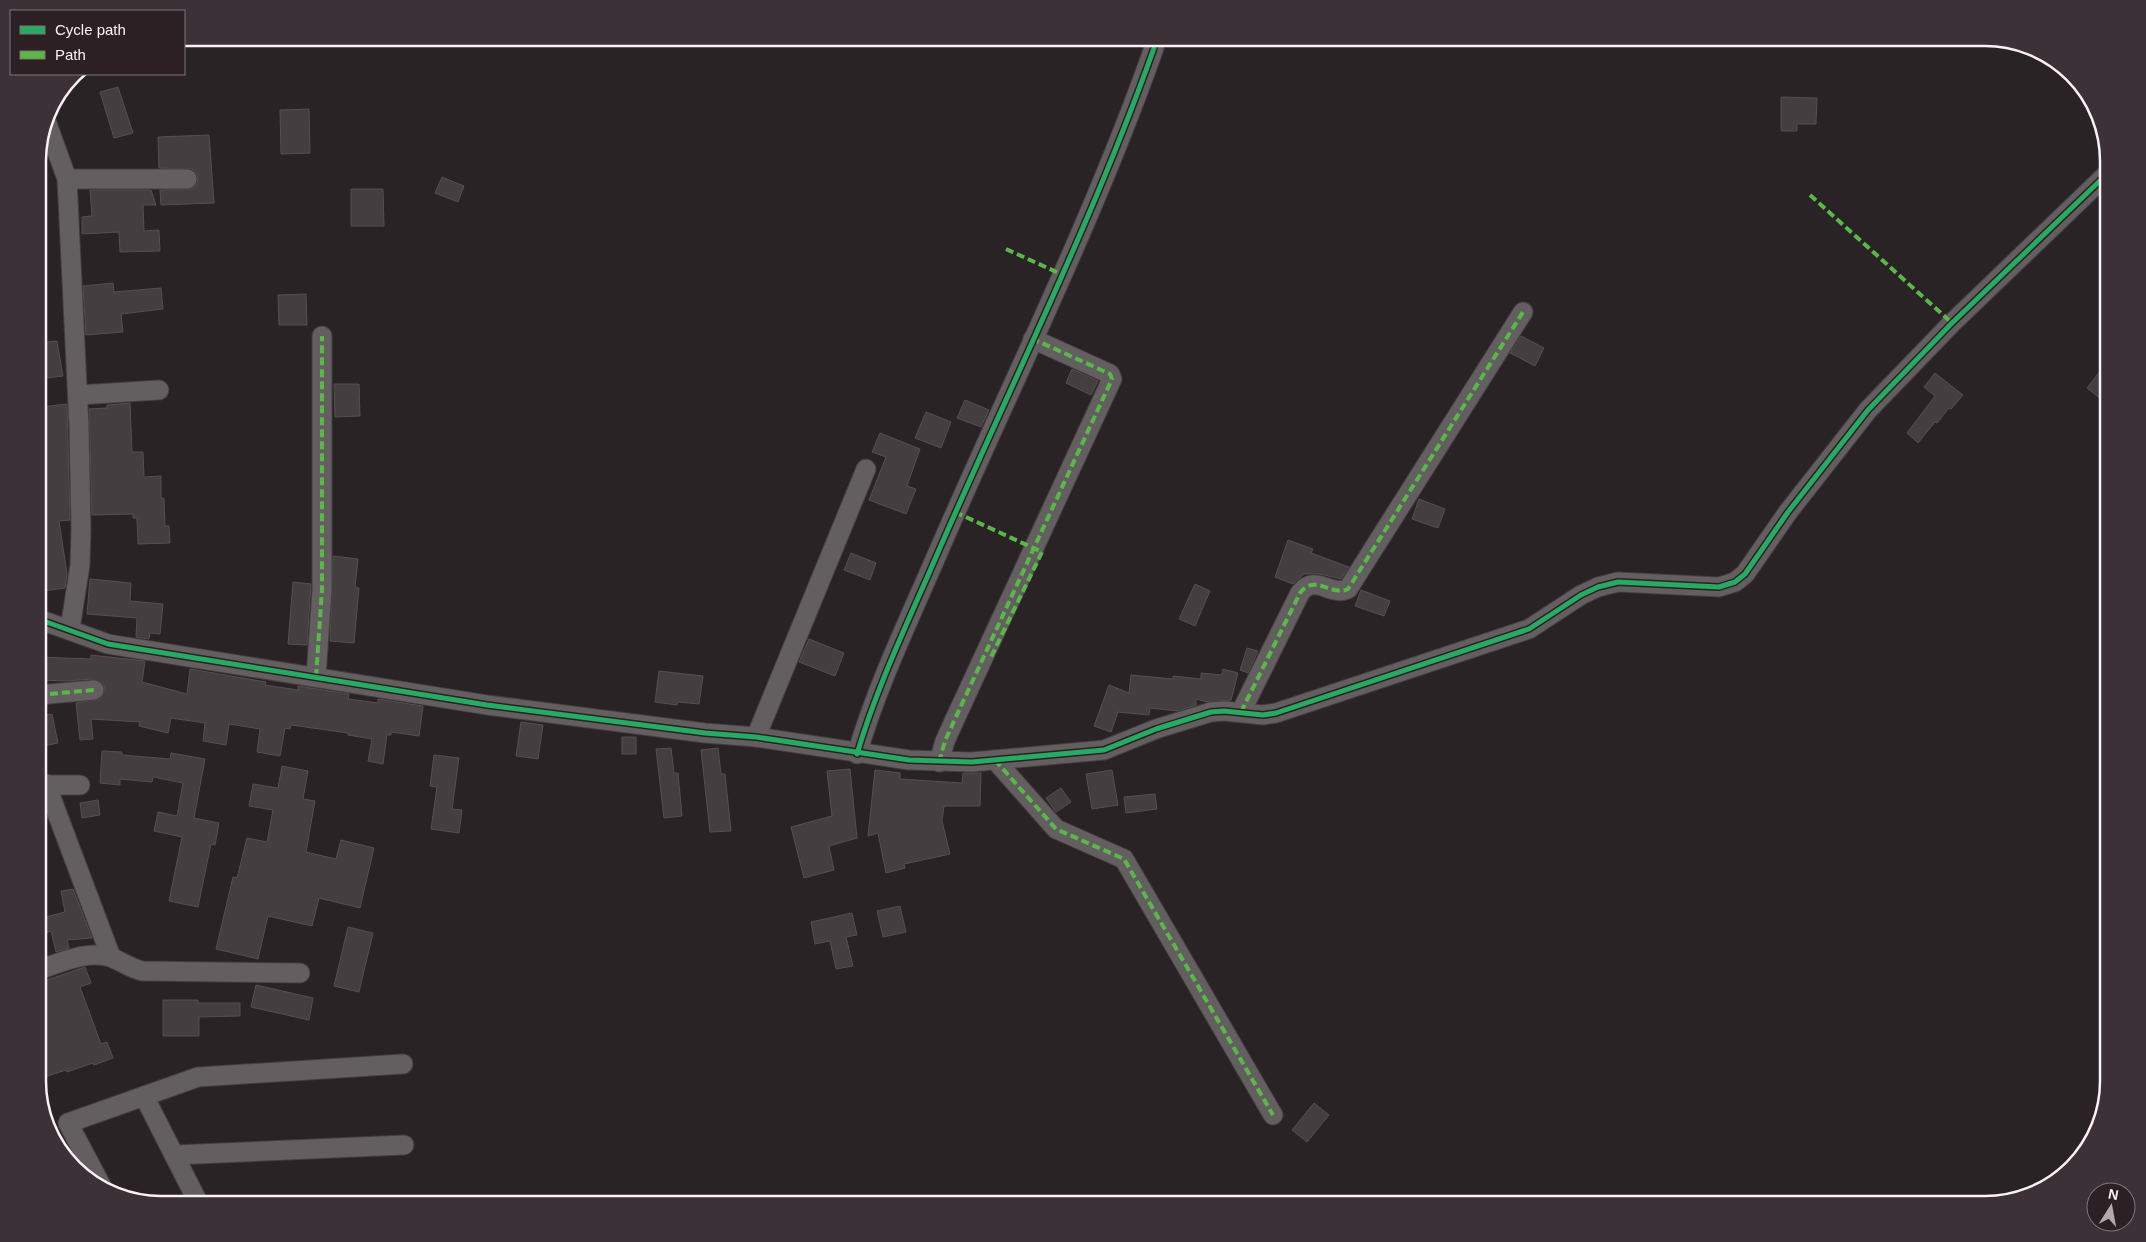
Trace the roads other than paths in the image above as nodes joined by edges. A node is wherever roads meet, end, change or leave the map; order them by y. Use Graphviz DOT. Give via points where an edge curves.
graph roads {
  1 [pos="1154,48"];
  2 [pos="50,132"];
  3 [pos="67,179"];
  4 [pos="187,179"];
  5 [pos="2100,181"];
  6 [pos="1524,312"];
  7 [pos="322,336"];
  8 [pos="1033,340"];
  9 [pos="159,390"];
  10 [pos="78,396"];
  11 [pos="866,469"];
  12 [pos="46,622"];
  13 [pos="70,629"];
  14 [pos="316,677"];
  15 [pos="94,690"];
  16 [pos="46,694"];
  17 [pos="1241,712"];
  18 [pos="756,737"];
  19 [pos="857,754"];
  20 [pos="995,760"];
  21 [pos="939,762"];
  22 [pos="46,784"];
  23 [pos="80,785"];
  24 [pos="46,794"];
  25 [pos="111,957"];
  26 [pos="46,968"];
  27 [pos="300,972"];
  28 [pos="403,1064"];
  29 [pos="144,1096"];
  30 [pos="1273,1115"];
  31 [pos="404,1146"];
  32 [pos="174,1155"];
  33 [pos="95,1175"];
  34 [pos="196,1196"];
  1 -- 8 [label="street" via="1087,222"];
  2 -- 3 [label="street"];
  3 -- 4 [label="street"];
  3 -- 10 [label="street"];
  5 -- 17 [label="street" via="1952,323 1868,410 1788,512 1745,574 1735,582 1719,587 1618,582 1598,587 1529,629 1287,710 1263,715"];
  6 -- 17 [label="street" via="1348,589 1340,591 1312,584 1300,593"];
  7 -- 14 [label="street" via="322,590"];
  8 -- 19 [label="street" via="869,712"];
  8 -- 21 [label="street" via="1110,374 1112,379 945,741"];
  9 -- 10 [label="street"];
  10 -- 13 [label="street" via="80,565"];
  11 -- 18 [label="street"];
  12 -- 13 [label="street"];
  13 -- 14 [label="street" via="108,644"];
  14 -- 18 [label="street" via="497,706"];
  15 -- 16 [label="street"];
  17 -- 20 [label="street" via="1198,715 1104,750"];
  18 -- 19 [label="street"];
  19 -- 21 [label="street"];
  20 -- 21 [label="street"];
  20 -- 30 [label="street" via="1056,829 1124,859"];
  22 -- 23 [label="street"];
  24 -- 25 [label="street"];
  25 -- 26 [label="street" via="87,955"];
  25 -- 27 [label="street" via="142,971"];
  28 -- 29 [label="street" via="198,1077"];
  29 -- 32 [label="street"];
  29 -- 33 [label="street" via="68,1123"];
  31 -- 32 [label="street"];
  32 -- 34 [label="street"];
}
